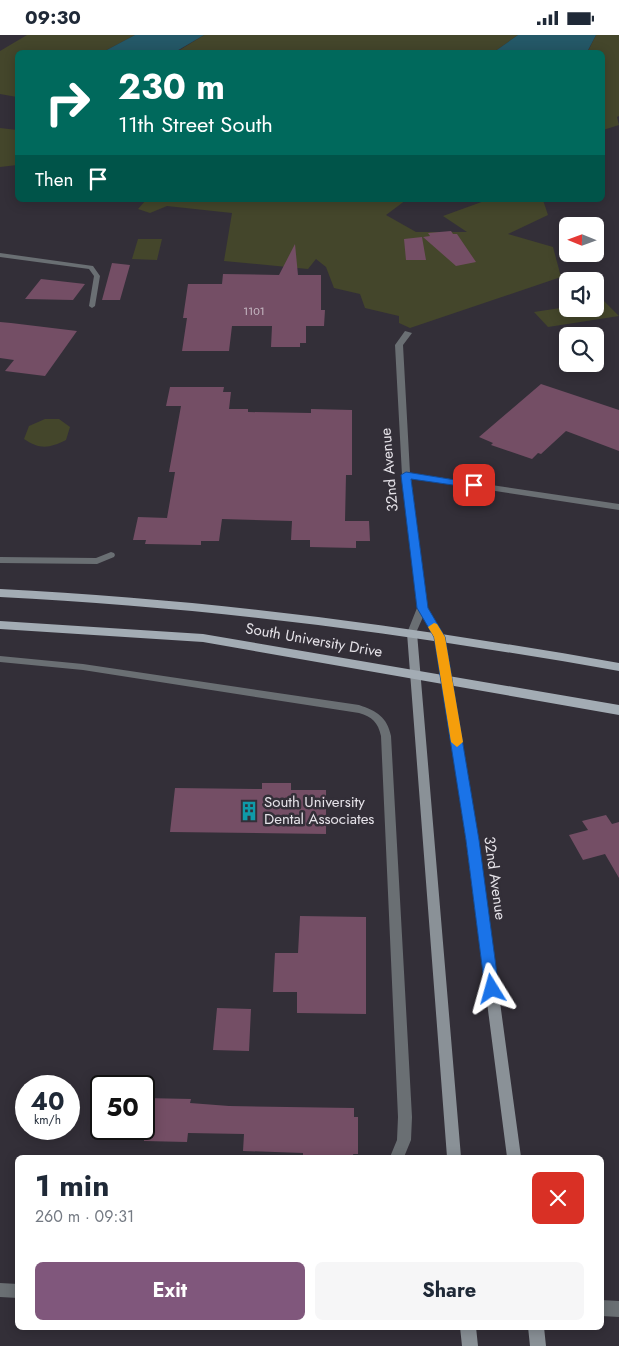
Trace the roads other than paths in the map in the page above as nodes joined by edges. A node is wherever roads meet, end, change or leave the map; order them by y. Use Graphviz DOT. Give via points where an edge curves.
graph roads {
  1 [pos="0,255"];
  2 [pos="92,306"];
  3 [pos="408,333"];
  4 [pos="406,475"];
  5 [pos="619,507"];
  6 [pos="110,555"];
  7 [pos="0,560"];
  8 [pos="0,593"];
  9 [pos="422,608"];
  10 [pos="0,625"];
  11 [pos="412,633"];
  12 [pos="440,637"];
  13 [pos="0,659"];
  14 [pos="619,667"];
  15 [pos="415,675"];
  16 [pos="446,680"];
  17 [pos="619,710"];
  18 [pos="398,1155"];
  19 [pos="454,1155"];
  20 [pos="514,1155"];
  21 [pos="0,1290"];
  22 [pos="15,1291"];
  23 [pos="604,1309"];
  24 [pos="619,1309"];
  25 [pos="468,1330"];
  26 [pos="536,1330"];
  27 [pos="470,1346"];
  28 [pos="538,1346"];
  1 -- 2 [label="street" via="91,267 98,276"];
  3 -- 4 [label="street, 32nd Avenue" via="399,345"];
  4 -- 5 [label="street"];
  4 -- 9 [label="street, 32nd Avenue"];
  6 -- 7 [label="street" via="97,561"];
  8 -- 11 [label="main road, South University Drive" via="100,596 279,614"];
  9 -- 11 [label="street, 32nd Avenue"];
  9 -- 12 [label="street, 32nd Avenue"];
  10 -- 15 [label="main road, South University Drive" via="203,638"];
  11 -- 12 [label="main road, South University Drive"];
  11 -- 15 [label="main road, 32nd Avenue"];
  12 -- 14 [label="main road, South University Drive"];
  12 -- 16 [label="main road, 32nd Avenue"];
  13 -- 18 [label="street" via="83,667 360,709 381,719 386,745 405,1117 404,1140"];
  15 -- 16 [label="main road, South University Drive"];
  15 -- 19 [label="main road, 32nd Avenue"];
  16 -- 17 [label="main road, South University Drive"];
  16 -- 20 [label="main road, 32nd Avenue" via="472,840"];
  21 -- 22 [label="street"];
  23 -- 24 [label="street"];
  25 -- 27 [label="main road"];
  26 -- 28 [label="main road"];
}
